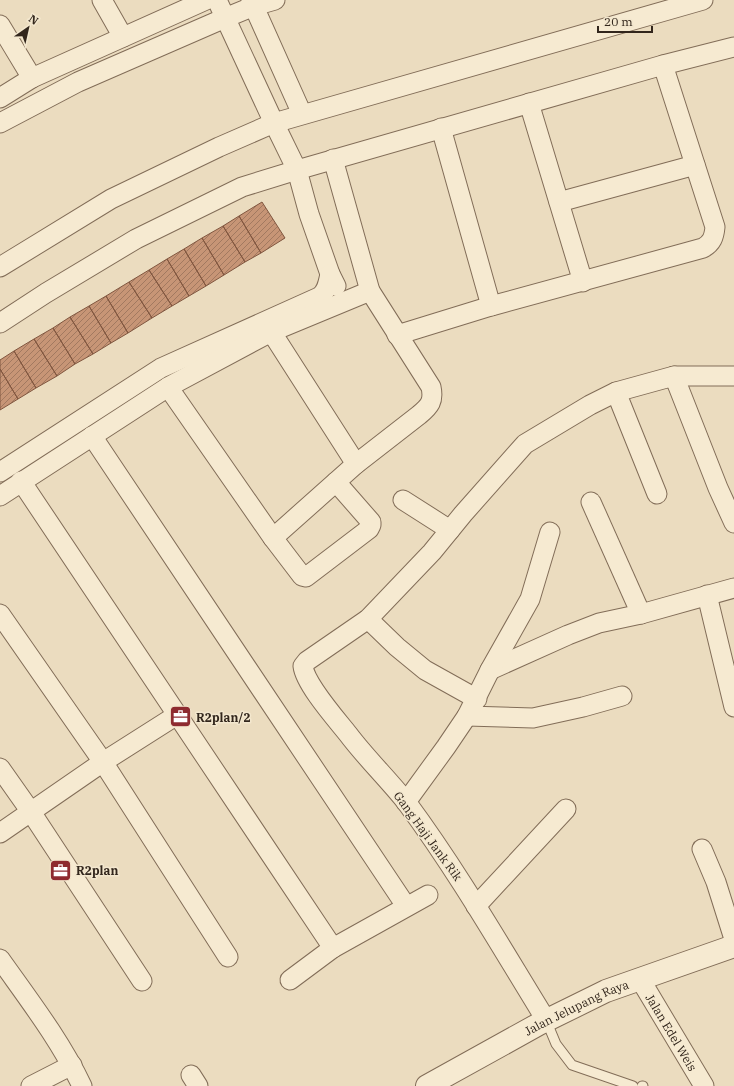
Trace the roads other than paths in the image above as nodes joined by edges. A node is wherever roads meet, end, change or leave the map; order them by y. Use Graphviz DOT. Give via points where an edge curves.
graph roads {
  1 [pos="102,0"];
  2 [pos="206,0"];
  3 [pos="216,0"];
  4 [pos="275,0"];
  5 [pos="703,0"];
  6 [pos="253,3"];
  7 [pos="225,18"];
  8 [pos="0,25"];
  9 [pos="123,37"];
  10 [pos="734,47"];
  11 [pos="663,65"];
  12 [pos="32,78"];
  13 [pos="0,98"];
  14 [pos="530,103"];
  15 [pos="302,114"];
  16 [pos="0,123"];
  17 [pos="442,128"];
  18 [pos="278,131"];
  19 [pos="333,159"];
  20 [pos="294,164"];
  21 [pos="695,165"];
  22 [pos="559,202"];
  23 [pos="0,267"];
  24 [pos="330,274"];
  25 [pos="583,282"];
  26 [pos="370,291"];
  27 [pos="344,302"];
  28 [pos="491,306"];
  29 [pos="311,308"];
  30 [pos="0,324"];
  31 [pos="268,327"];
  32 [pos="397,335"];
  33 [pos="674,376"];
  34 [pos="734,376"];
  35 [pos="168,387"];
  36 [pos="616,392"];
  37 [pos="92,436"];
  38 [pos="38,447"];
  39 [pos="49,463"];
  40 [pos="356,464"];
  41 [pos="0,472"];
  42 [pos="21,481"];
  43 [pos="336,482"];
  44 [pos="656,494"];
  45 [pos="0,496"];
  46 [pos="403,500"];
  47 [pos="591,502"];
  48 [pos="734,523"];
  49 [pos="450,530"];
  50 [pos="550,532"];
  51 [pos="273,538"];
  52 [pos="734,588"];
  53 [pos="707,595"];
  54 [pos="0,614"];
  55 [pos="641,614"];
  56 [pos="368,619"];
  57 [pos="490,670"];
  58 [pos="622,696"];
  59 [pos="477,699"];
  60 [pos="734,707"];
  61 [pos="177,715"];
  62 [pos="467,716"];
  63 [pos="103,762"];
  64 [pos="0,768"];
  65 [pos="406,802"];
  66 [pos="566,809"];
  67 [pos="31,812"];
  68 [pos="0,833"];
  69 [pos="702,849"];
  70 [pos="428,895"];
  71 [pos="406,906"];
  72 [pos="476,906"];
  73 [pos="734,939"];
  74 [pos="734,946"];
  75 [pos="333,948"];
  76 [pos="228,957"];
  77 [pos="0,958"];
  78 [pos="640,979"];
  79 [pos="290,980"];
  80 [pos="142,981"];
  81 [pos="546,1020"];
  82 [pos="72,1065"];
  83 [pos="31,1086"];
  84 [pos="82,1086"];
  85 [pos="427,1086"];
  86 [pos="633,1086"];
  87 [pos="704,1086"];
  1 -- 9 [label="street"];
  2 -- 9 [label="street"];
  3 -- 7 [label="street"];
  4 -- 6 [label="street"];
  5 -- 15 [label="street"];
  6 -- 7 [label="street"];
  6 -- 15 [label="street"];
  7 -- 16 [label="street" via="78,82"];
  7 -- 18 [label="street"];
  8 -- 12 [label="street"];
  9 -- 12 [label="street"];
  10 -- 11 [label="street"];
  11 -- 14 [label="street"];
  11 -- 21 [label="street"];
  12 -- 13 [label="street"];
  14 -- 17 [label="street"];
  14 -- 22 [label="street"];
  15 -- 18 [label="street"];
  17 -- 19 [label="street"];
  17 -- 28 [label="street"];
  18 -- 20 [label="street"];
  18 -- 23 [label="street" via="219,147 110,199"];
  19 -- 20 [label="street"];
  19 -- 26 [label="street"];
  20 -- 24 [label="street"];
  20 -- 30 [label="street" via="136,239"];
  21 -- 22 [label="street"];
  21 -- 25 [label="street" via="715,227 713,238 708,244 703,248"];
  22 -- 25 [label="street"];
  24 -- 27 [label="street"];
  24 -- 29 [label="street" via="324,294"];
  25 -- 28 [label="street"];
  26 -- 27 [label="street"];
  26 -- 32 [label="street"];
  27 -- 29 [label="street"];
  28 -- 32 [label="street"];
  29 -- 31 [label="street"];
  31 -- 35 [label="street"];
  31 -- 38 [label="street" via="161,368"];
  31 -- 40 [label="street"];
  32 -- 40 [label="street" via="431,386 432,400 419,415"];
  33 -- 34 [label="street"];
  33 -- 36 [label="street"];
  33 -- 48 [label="street"];
  35 -- 37 [label="street"];
  35 -- 51 [label="street"];
  36 -- 44 [label="street"];
  36 -- 49 [label="street" via="525,444"];
  37 -- 39 [label="street"];
  37 -- 71 [label="street"];
  38 -- 39 [label="street"];
  38 -- 41 [label="street"];
  39 -- 42 [label="street"];
  40 -- 43 [label="street"];
  42 -- 45 [label="street"];
  42 -- 61 [label="street"];
  43 -- 51 [label="street"];
  43 -- 51 [label="street" via="371,522 369,529 306,577 302,576"];
  46 -- 49 [label="street"];
  47 -- 55 [label="street"];
  49 -- 56 [label="street"];
  50 -- 57 [label="street" via="530,599"];
  52 -- 53 [label="street"];
  53 -- 55 [label="street"];
  53 -- 60 [label="street"];
  54 -- 63 [label="street"];
  55 -- 57 [label="street" via="599,623"];
  56 -- 59 [label="street" via="425,670"];
  56 -- 65 [label="street, Gang Haji Jank Rik" via="307,661 303,666 304,673 324,704 364,755"];
  57 -- 59 [label="street"];
  58 -- 62 [label="street" via="533,718"];
  59 -- 62 [label="street"];
  61 -- 63 [label="street"];
  61 -- 75 [label="street"];
  62 -- 65 [label="street"];
  63 -- 67 [label="street"];
  63 -- 76 [label="street"];
  64 -- 67 [label="street"];
  65 -- 72 [label="street, Gang Haji Jank Rik"];
  66 -- 72 [label="street"];
  67 -- 68 [label="street"];
  67 -- 80 [label="street"];
  69 -- 73 [label="street" via="716,882"];
  70 -- 71 [label="street"];
  71 -- 75 [label="street"];
  72 -- 81 [label="street, Gang Haji Jank Rik"];
  74 -- 78 [label="street, Jalan Jelupang Raya"];
  75 -- 79 [label="street"];
  77 -- 82 [label="street"];
  78 -- 81 [label="street, Jalan Jelupang Raya" via="606,991"];
  78 -- 87 [label="street, Jalan Edel Weis"];
  81 -- 85 [label="street, Jalan Jelupang Raya"];
  81 -- 86 [label="lane" via="556,1044 572,1065"];
  82 -- 83 [label="street"];
  82 -- 84 [label="street"];
}
